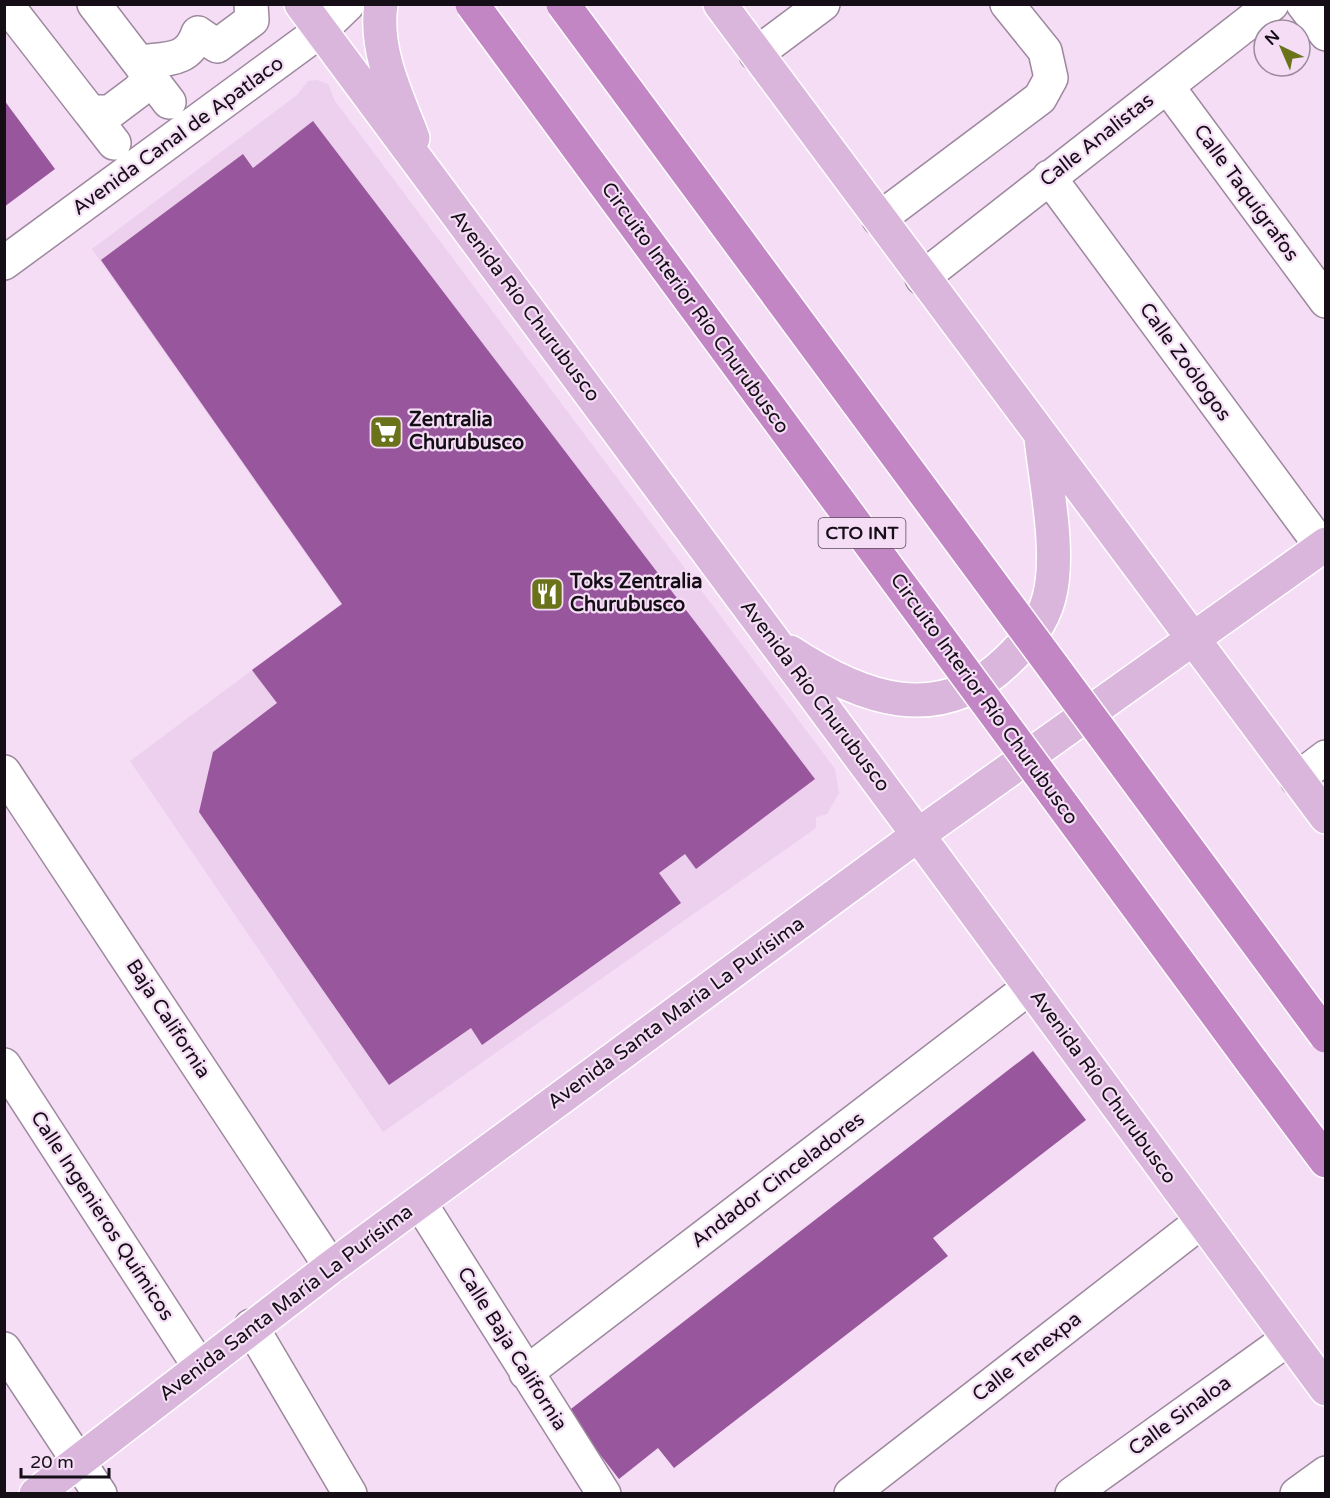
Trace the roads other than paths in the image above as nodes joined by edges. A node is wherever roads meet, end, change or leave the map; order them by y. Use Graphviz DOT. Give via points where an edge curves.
graph roads {
  1 [pos="6,4"];
  2 [pos="94,4"];
  3 [pos="251,4"];
  4 [pos="301,4"];
  5 [pos="348,4"];
  6 [pos="381,4"];
  7 [pos="472,4"];
  8 [pos="563,4"];
  9 [pos="720,4"];
  10 [pos="823,4"];
  11 [pos="1007,4"];
  12 [pos="1272,4"];
  13 [pos="1303,4"];
  14 [pos="320,31"];
  15 [pos="1326,34"];
  16 [pos="756,54"];
  17 [pos="153,81"];
  18 [pos="1167,86"];
  19 [pos="90,112"];
  20 [pos="114,143"];
  21 [pos="425,172"];
  22 [pos="1049,177"];
  23 [pos="879,219"];
  24 [pos="4,262"];
  25 [pos="922,278"];
  26 [pos="1326,301"];
  27 [pos="1041,437"];
  28 [pos="1324,546"];
  29 [pos="1193,637"];
  30 [pos="774,641"];
  31 [pos="1326,757"];
  32 [pos="4,772"];
  33 [pos="1297,779"];
  34 [pos="1326,817"];
  35 [pos="918,835"];
  36 [pos="1030,987"];
  37 [pos="1326,1036"];
  38 [pos="4,1065"];
  39 [pos="1326,1161"];
  40 [pos="420,1203"];
  41 [pos="1202,1221"];
  42 [pos="331,1267"];
  43 [pos="251,1326"];
  44 [pos="1288,1339"];
  45 [pos="4,1349"];
  46 [pos="199,1366"];
  47 [pos="526,1373"];
  48 [pos="1326,1389"];
  49 [pos="80,1460"];
  50 [pos="1326,1473"];
  51 [pos="36,1494"];
  52 [pos="100,1494"];
  53 [pos="350,1494"];
  54 [pos="604,1494"];
  55 [pos="851,1494"];
  56 [pos="1072,1494"];
  57 [pos="1297,1494"];
  1 -- 19 [label="street"];
  2 -- 17 [label="street"];
  3 -- 17 [label="street" via="252,20 216,46 198,33 193,48"];
  4 -- 14 [label="main road, Avenida Río Churubusco"];
  5 -- 14 [label="street, Avenida Canal de Apatlaco"];
  6 -- 21 [label="main road" via="385,60"];
  7 -- 39 [label="highway, Circuito Interior Río Churubusco / CTO INT, bridge"];
  8 -- 37 [label="highway, bridge"];
  9 -- 16 [label="main road"];
  10 -- 16 [label="street"];
  11 -- 23 [label="street" via="1045,51 1050,78 1040,98"];
  12 -- 18 [label="street, Calle Analistas"];
  13 -- 15 [label="street"];
  14 -- 21 [label="main road, Avenida Río Churubusco"];
  14 -- 24 [label="street, Avenida Canal de Apatlaco"];
  16 -- 23 [label="main road"];
  17 -- 19 [label="street" via="110,112"];
  18 -- 22 [label="street, Calle Analistas"];
  18 -- 26 [label="street, Calle Taquígrafos"];
  19 -- 20 [label="street"];
  21 -- 30 [label="main road, Avenida Río Churubusco"];
  22 -- 25 [label="street, Calle Analistas"];
  22 -- 28 [label="street, Calle Zoólogos"];
  23 -- 25 [label="main road"];
  25 -- 27 [label="main road"];
  27 -- 29 [label="main road"];
  27 -- 30 [label="main road" via="1053,555 1049,597 1029,638 975,686 948,696 900,700 844,683"];
  28 -- 29 [label="main road, Avenida Santa María La Purísima"];
  29 -- 33 [label="main road"];
  29 -- 35 [label="main road, Avenida Santa María La Purísima"];
  30 -- 35 [label="main road, Avenida Río Churubusco"];
  31 -- 33 [label="street"];
  32 -- 42 [label="street, Baja California"];
  33 -- 34 [label="main road"];
  35 -- 36 [label="main road, Avenida Río Churubusco"];
  35 -- 40 [label="main road, Avenida Santa María La Purísima"];
  36 -- 41 [label="main road, Avenida Río Churubusco"];
  36 -- 47 [label="street, Andador Cinceladores"];
  38 -- 46 [label="street, Calle Ingenieros Químicos"];
  40 -- 42 [label="main road, Avenida Santa María La Purísima"];
  40 -- 47 [label="street, Calle Baja California"];
  41 -- 44 [label="main road, Avenida Río Churubusco"];
  41 -- 55 [label="street, Calle Tenexpa"];
  42 -- 43 [label="main road, Avenida Santa María La Purísima"];
  43 -- 46 [label="main road, Avenida Santa María La Purísima"];
  43 -- 53 [label="street"];
  44 -- 48 [label="main road, Avenida Río Churubusco"];
  44 -- 56 [label="street, Calle Sinaloa"];
  45 -- 49 [label="street"];
  46 -- 49 [label="main road, Avenida Santa María La Purísima"];
  47 -- 54 [label="street, Calle Baja California"];
  49 -- 51 [label="main road, Avenida Santa María La Purísima"];
  49 -- 52 [label="street"];
  50 -- 57 [label="street"];
}
